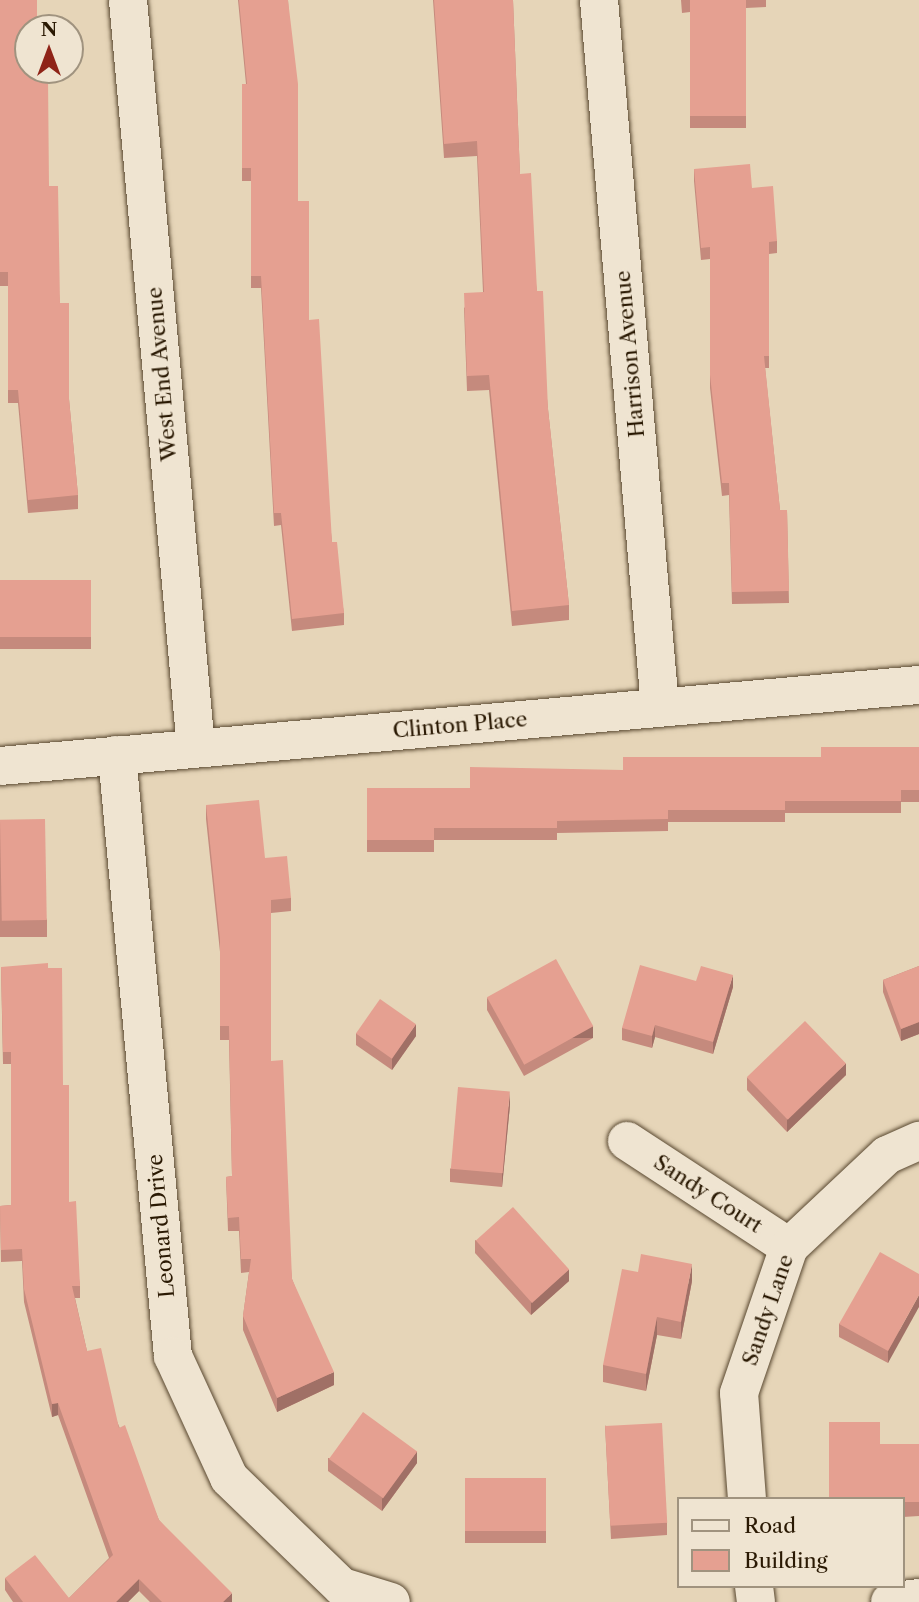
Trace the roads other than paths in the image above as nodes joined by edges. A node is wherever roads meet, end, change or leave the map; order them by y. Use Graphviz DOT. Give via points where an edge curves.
graph roads {
  1 [pos="128,0"];
  2 [pos="599,0"];
  3 [pos="919,685"];
  4 [pos="660,707"];
  5 [pos="196,748"];
  6 [pos="117,755"];
  7 [pos="0,766"];
  8 [pos="627,1141"];
  9 [pos="919,1141"];
  10 [pos="789,1247"];
  11 [pos="747,1497"];
  12 [pos="338,1594"];
  13 [pos="919,1598"];
  14 [pos="391,1602"];
  15 [pos="890,1602"];
  1 -- 5 [label="street, West End Avenue"];
  2 -- 4 [label="street, Harrison Avenue"];
  3 -- 4 [label="street, Clinton Place"];
  4 -- 5 [label="street, Clinton Place"];
  5 -- 6 [label="street, Clinton Place"];
  6 -- 7 [label="street, Clinton Place"];
  6 -- 12 [label="street, Leonard Drive" via="173,1356 229,1478"];
  8 -- 10 [label="street, Sandy Court"];
  9 -- 10 [label="street, Sandy Lane" via="887,1155"];
  10 -- 11 [label="street, Sandy Lane" via="739,1393"];
  12 -- 14 [label="street, Leonard Drive"];
  13 -- 15 [label="street"];
}
